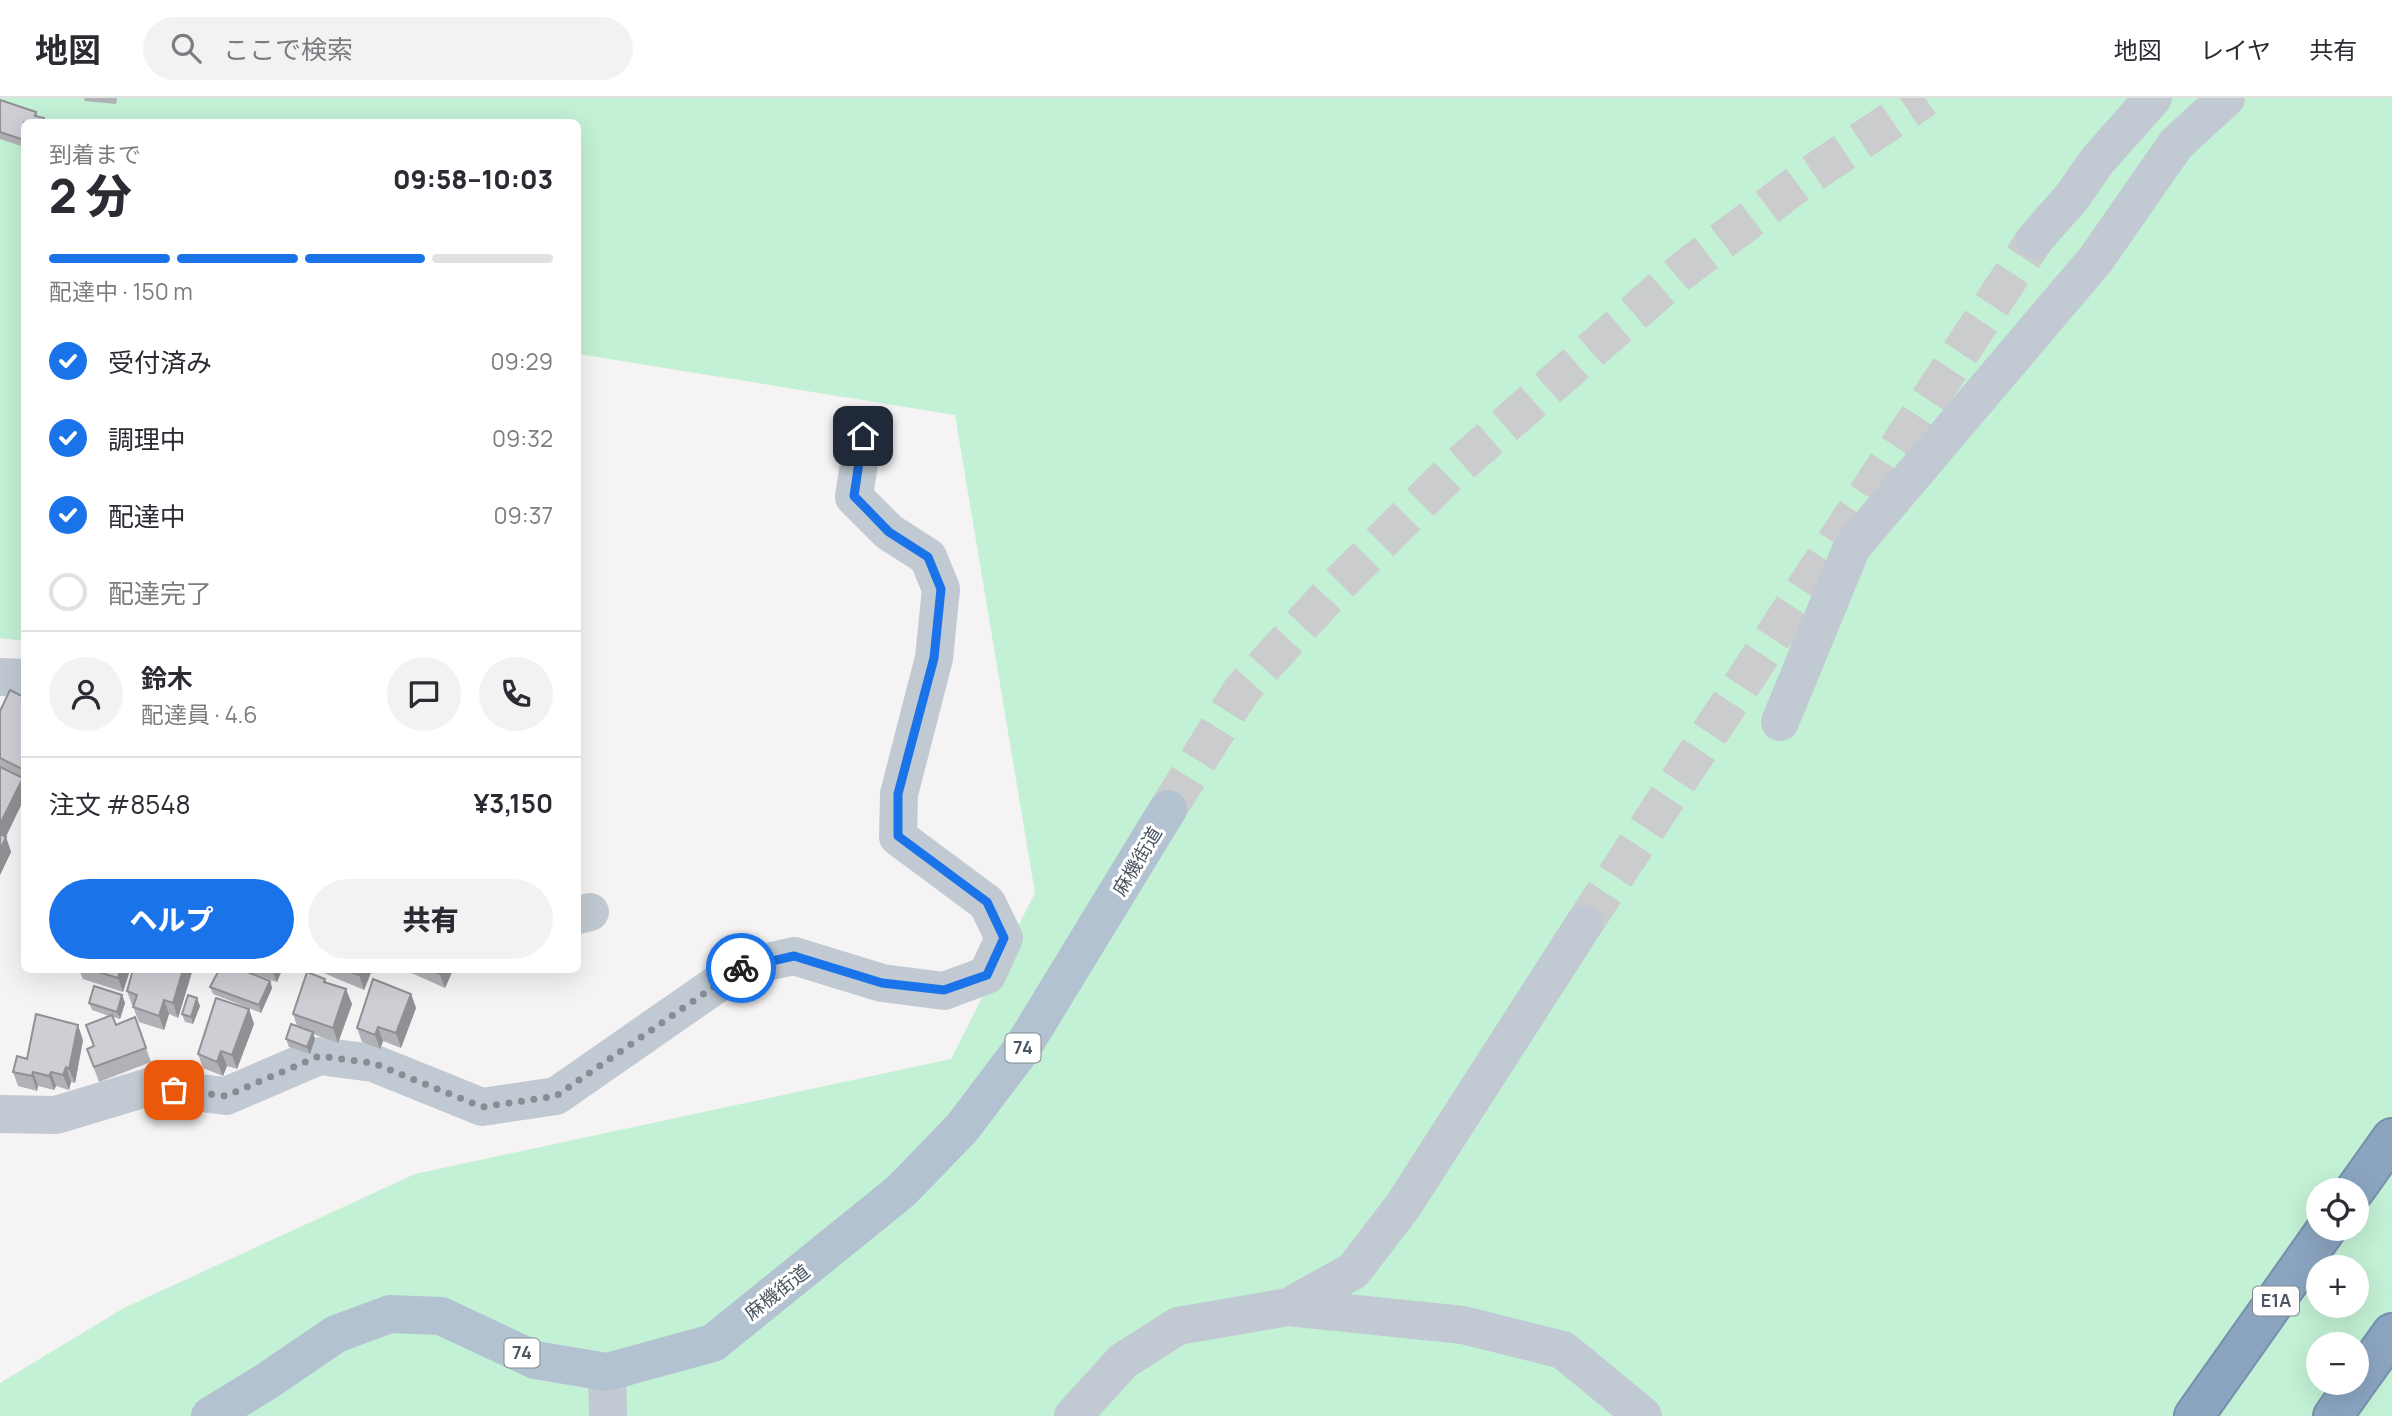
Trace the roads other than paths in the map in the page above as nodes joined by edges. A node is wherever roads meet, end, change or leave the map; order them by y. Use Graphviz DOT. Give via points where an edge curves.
graph roads {
  1 [pos="2153,98"];
  2 [pos="2226,98"];
  3 [pos="2035,239"];
  4 [pos="863,436"];
  5 [pos="0,677"];
  6 [pos="21,678"];
  7 [pos="1780,722"];
  8 [pos="1168,809"];
  9 [pos="1584,925"];
  10 [pos="0,1114"];
  11 [pos="2392,1138"];
  12 [pos="2364,1178"];
  13 [pos="2319,1241"];
  14 [pos="1288,1307"];
  15 [pos="2392,1333"];
  16 [pos="2369,1365"];
  17 [pos="607,1372"];
  18 [pos="2348,1395"];
  19 [pos="210,1416"];
  20 [pos="608,1416"];
  21 [pos="1073,1416"];
  22 [pos="1643,1416"];
  23 [pos="2194,1416"];
  24 [pos="2333,1416"];
  1 -- 3 [label="street"];
  2 -- 7 [label="street" via="2176,144 2096,260 1852,547"];
  4 -- 10 [label="street" via="854,496 889,532 928,557 941,589 934,658 898,794 898,836 987,902 1004,938 987,975 944,990 882,983 794,956 740,968 556,1096 482,1107 373,1063 319,1056 226,1096 149,1087 56,1115"];
  5 -- 6 [label="street"];
  8 -- 17 [label="main road, 麻機街道 / 74" via="1021,1050 970,1117 901,1191 713,1343"];
  9 -- 14 [label="street" via="1386,1228 1353,1270"];
  11 -- 12 [label="highway"];
  13 -- 23 [label="highway, E1A"];
  14 -- 21 [label="street" via="1178,1326 1124,1361"];
  14 -- 22 [label="street" via="1463,1325 1563,1350"];
  15 -- 16 [label="highway"];
  17 -- 19 [label="main road, 麻機街道 / 74" via="535,1360 441,1316 390,1314 336,1334"];
  17 -- 20 [label="street"];
  18 -- 24 [label="highway"];
}
